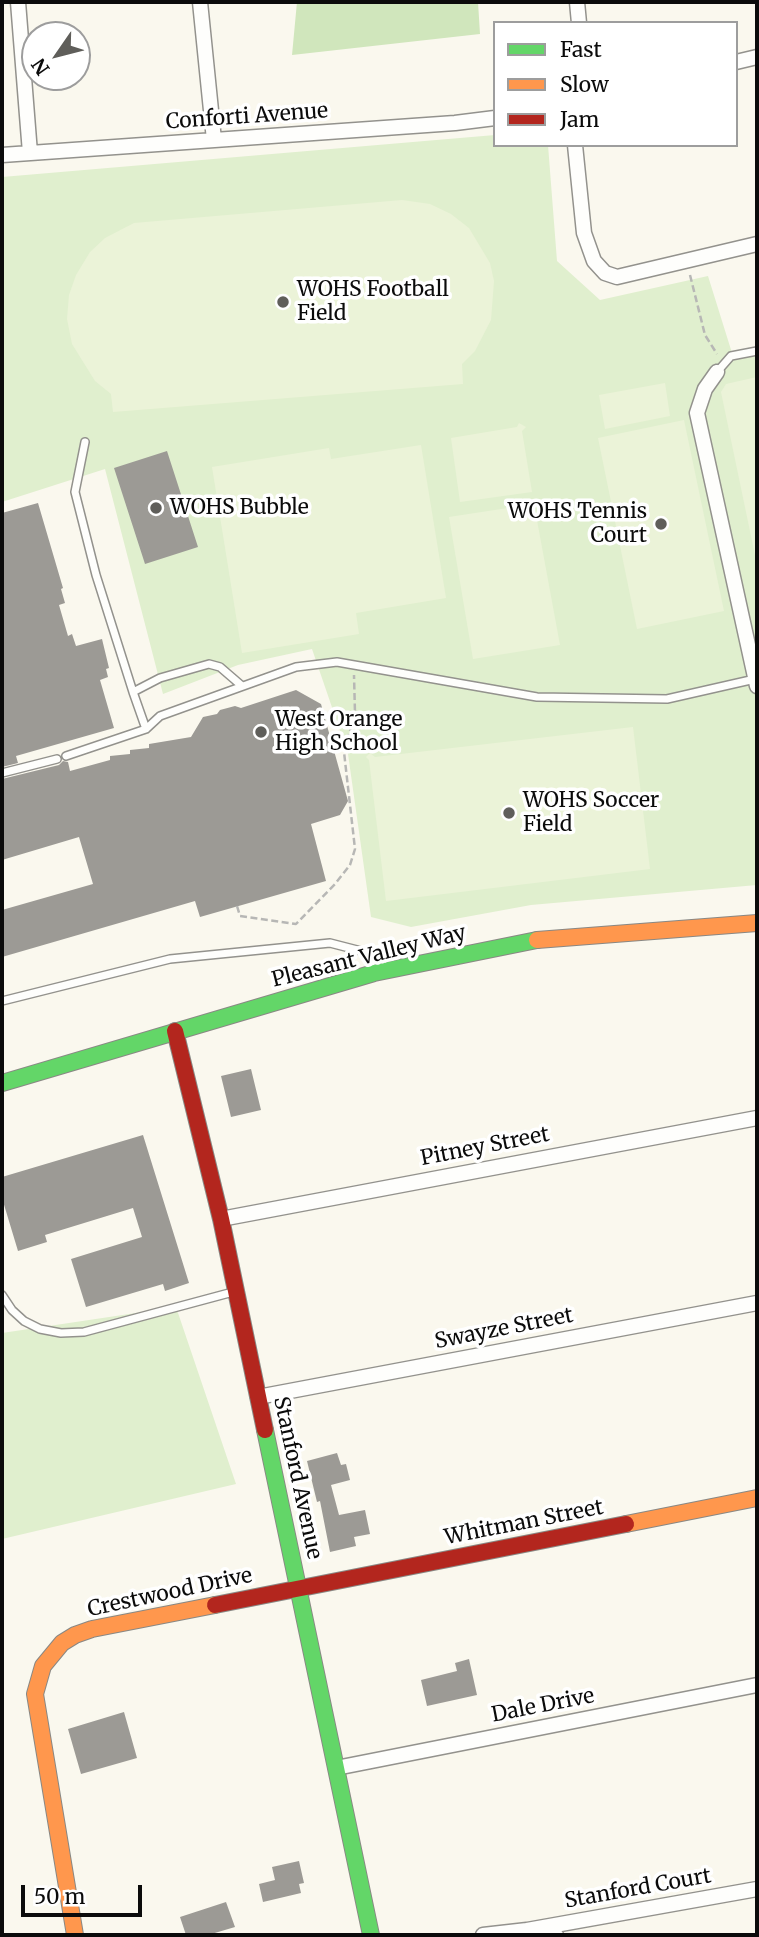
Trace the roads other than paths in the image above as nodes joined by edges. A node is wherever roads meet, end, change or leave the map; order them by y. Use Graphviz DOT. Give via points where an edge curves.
graph roads {
  1 [pos="18,2"];
  2 [pos="200,2"];
  3 [pos="577,2"];
  4 [pos="579,21"];
  5 [pos="757,57"];
  6 [pos="738,62"];
  7 [pos="493,117"];
  8 [pos="214,140"];
  9 [pos="575,147"];
  10 [pos="30,153"];
  11 [pos="2,155"];
  12 [pos="757,244"];
  13 [pos="757,351"];
  14 [pos="717,372"];
  15 [pos="85,442"];
  16 [pos="756,683"];
  17 [pos="242,686"];
  18 [pos="133,692"];
  19 [pos="145,729"];
  20 [pos="66,757"];
  21 [pos="57,759"];
  22 [pos="2,773"];
  23 [pos="757,923"];
  24 [pos="374,973"];
  25 [pos="2,1001"];
  26 [pos="175,1031"];
  27 [pos="2,1083"];
  28 [pos="757,1118"];
  29 [pos="221,1219"];
  30 [pos="236,1292"];
  31 [pos="2,1295"];
  32 [pos="757,1303"];
  33 [pos="258,1397"];
  34 [pos="757,1498"];
  35 [pos="298,1589"];
  36 [pos="757,1685"];
  37 [pos="336,1768"];
  38 [pos="757,1889"];
  39 [pos="527,1930"];
  40 [pos="75,1935"];
  41 [pos="371,1935"];
  42 [pos="484,1935"];
  43 [pos="556,1935"];
  1 -- 10 [label="street"];
  2 -- 8 [label="street"];
  3 -- 4 [label="street"];
  5 -- 6 [label="street"];
  7 -- 8 [label="street, Conforti Avenue"];
  8 -- 10 [label="street, Conforti Avenue"];
  9 -- 12 [label="street" via="584,233 594,261 605,273 617,277"];
  10 -- 11 [label="street, Conforti Avenue"];
  13 -- 14 [label="lane" via="728,358"];
  14 -- 16 [label="street" via="697,413"];
  15 -- 18 [label="lane" via="75,492"];
  16 -- 17 [label="lane" via="667,699 537,697 337,662 296,667"];
  17 -- 18 [label="lane" via="220,667 209,664 160,678"];
  17 -- 19 [label="lane" via="160,716"];
  18 -- 19 [label="lane"];
  19 -- 20 [label="lane"];
  21 -- 22 [label="lane"];
  23 -- 24 [label="street, Pleasant Valley Way" via="533,940"];
  24 -- 25 [label="lane" via="365,952 330,943 170,958"];
  24 -- 26 [label="street, Pleasant Valley Way"];
  26 -- 27 [label="street, Pleasant Valley Way"];
  26 -- 29 [label="street, Stanford Avenue"];
  28 -- 29 [label="street, Pitney Street"];
  29 -- 30 [label="street, Stanford Avenue"];
  30 -- 31 [label="lane" via="84,1332 61,1333 24,1321"];
  30 -- 33 [label="street, Stanford Avenue"];
  32 -- 33 [label="street, Swayze Street"];
  33 -- 35 [label="street, Stanford Avenue"];
  34 -- 35 [label="street, Whitman Street"];
  35 -- 37 [label="street, Stanford Avenue"];
  35 -- 40 [label="street, Crestwood Drive" via="92,1629 62,1643 43,1666 35,1694"];
  36 -- 37 [label="street, Dale Drive"];
  37 -- 41 [label="street, Stanford Avenue"];
  38 -- 39 [label="street, Stanford Court"];
  39 -- 42 [label="street"];
  39 -- 43 [label="street"];
}
